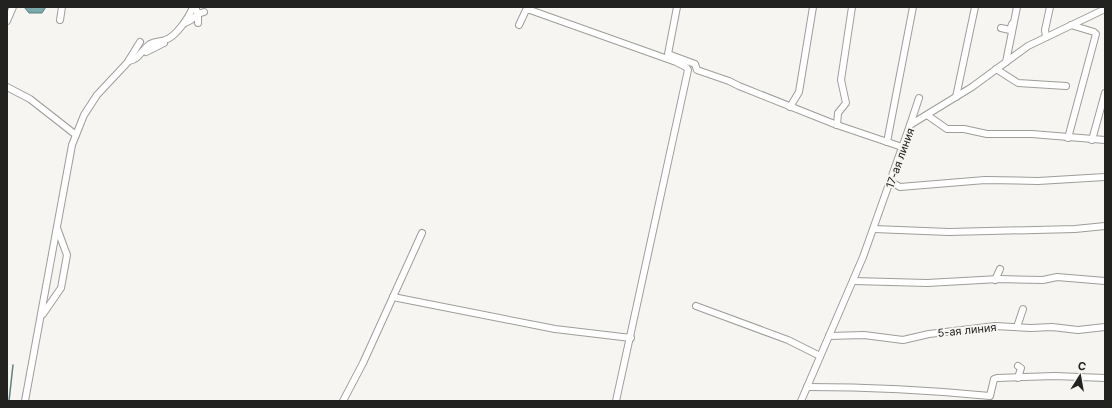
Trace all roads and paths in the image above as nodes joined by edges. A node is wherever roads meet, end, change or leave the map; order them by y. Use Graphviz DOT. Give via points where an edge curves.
graph roads {
  1 [pos="13,7"];
  2 [pos="62,7"];
  3 [pos="194,7"];
  4 [pos="678,7"];
  5 [pos="813,7"];
  6 [pos="852,7"];
  7 [pos="913,7"];
  8 [pos="975,7"];
  9 [pos="1017,7"];
  10 [pos="1050,7"];
  11 [pos="1057,7"];
  12 [pos="1105,9"];
  13 [pos="1095,10"];
  14 [pos="201,13"];
  15 [pos="1048,14"];
  16 [pos="1015,19"];
  17 [pos="60,20"];
  18 [pos="7,21"];
  19 [pos="185,23"];
  20 [pos="198,23"];
  21 [pos="910,23"];
  22 [pos="1071,24"];
  23 [pos="519,25"];
  24 [pos="1001,28"];
  25 [pos="916,30"];
  26 [pos="1046,37"];
  27 [pos="140,42"];
  28 [pos="129,61"];
  29 [pos="1006,62"];
  30 [pos="996,69"];
  31 [pos="1066,86"];
  32 [pos="7,87"];
  33 [pos="1105,94"];
  34 [pos="956,97"];
  35 [pos="919,98"];
  36 [pos="790,107"];
  37 [pos="927,115"];
  38 [pos="837,125"];
  39 [pos="910,125"];
  40 [pos="76,135"];
  41 [pos="1068,138"];
  42 [pos="1092,140"];
  43 [pos="1105,140"];
  44 [pos="887,142"];
  45 [pos="902,147"];
  46 [pos="1105,177"];
  47 [pos="891,182"];
  48 [pos="57,226"];
  49 [pos="1105,226"];
  50 [pos="874,229"];
  51 [pos="422,233"];
  52 [pos="1000,269"];
  53 [pos="995,280"];
  54 [pos="853,281"];
  55 [pos="1105,281"];
  56 [pos="393,298"];
  57 [pos="696,306"];
  58 [pos="1023,309"];
  59 [pos="42,316"];
  60 [pos="1017,327"];
  61 [pos="1105,328"];
  62 [pos="829,336"];
  63 [pos="631,338"];
  64 [pos="820,356"];
  65 [pos="1018,366"];
  66 [pos="1018,378"];
  67 [pos="1105,378"];
  68 [pos="807,387"];
  69 [pos="25,401"];
  70 [pos="343,401"];
  71 [pos="616,401"];
  72 [pos="801,401"];
  1 -- 18 [label="street"];
  2 -- 17 [label="street"];
  3 -- 14 [label="street"];
  3 -- 19 [label="street"];
  4 -- 36 [label="street" via="668,54 695,64 697,70"];
  5 -- 36 [label="street" via="801,84"];
  6 -- 38 [label="street" via="841,80 846,103 838,113"];
  7 -- 21 [label="street"];
  8 -- 34 [label="street"];
  9 -- 16 [label="street"];
  10 -- 15 [label="street"];
  11 -- 15 [label="street"];
  12 -- 13 [label="street, 17-ая линия"];
  13 -- 22 [label="street, 17-ая линия"];
  14 -- 19 [label="street"];
  14 -- 20 [label="street"];
  15 -- 26 [label="street"];
  16 -- 24 [label="street" via="1010,30"];
  16 -- 29 [label="street"];
  19 -- 28 [label="street" via="166,40 151,43 136,59"];
  21 -- 25 [label="street"];
  21 -- 44 [label="street"];
  22 -- 26 [label="street, 17-ая линия"];
  22 -- 41 [label="street" via="1096,34"];
  23 -- 63 [label="street" via="526,10 530,10 676,62 688,70"];
  26 -- 29 [label="street, 17-ая линия"];
  27 -- 28 [label="street"];
  28 -- 40 [label="street" via="97,95 84,114"];
  29 -- 30 [label="street, 17-ая линия"];
  30 -- 31 [label="street" via="1018,83"];
  30 -- 34 [label="street, 17-ая линия"];
  32 -- 40 [label="street" via="30,99"];
  33 -- 42 [label="street"];
  34 -- 37 [label="street, 17-ая линия"];
  35 -- 39 [label="street"];
  36 -- 38 [label="street"];
  37 -- 39 [label="street, 17-ая линия"];
  37 -- 41 [label="street" via="947,129 964,129 987,134 1032,134"];
  38 -- 44 [label="street"];
  39 -- 45 [label="street, 17-ая линия"];
  40 -- 48 [label="street" via="65,175"];
  41 -- 42 [label="street"];
  42 -- 43 [label="street"];
  44 -- 45 [label="street"];
  45 -- 47 [label="street, 17-ая линия"];
  46 -- 47 [label="street" via="1038,182 985,180 900,187"];
  47 -- 50 [label="street, 17-ая линия"];
  48 -- 59 [label="street"];
  48 -- 59 [label="street" via="67,255 61,288"];
  49 -- 50 [label="street" via="949,232"];
  50 -- 54 [label="street, 17-ая линия"];
  51 -- 56 [label="street"];
  52 -- 53 [label="street"];
  53 -- 54 [label="street" via="902,283"];
  53 -- 55 [label="street" via="1043,280 1057,277"];
  54 -- 62 [label="street, 17-ая линия"];
  56 -- 63 [label="street" via="555,329"];
  56 -- 70 [label="street"];
  57 -- 64 [label="street" via="788,340"];
  58 -- 60 [label="street"];
  59 -- 69 [label="street"];
  60 -- 61 [label="street, 5-ая линия" via="1078,330"];
  60 -- 62 [label="street, 5-ая линия" via="966,329 904,340 869,335"];
  62 -- 64 [label="street, 17-ая линия"];
  63 -- 71 [label="street"];
  64 -- 68 [label="street, 17-ая линия"];
  65 -- 66 [label="street" via="1021,368"];
  66 -- 67 [label="street"];
  66 -- 68 [label="street" via="994,379 990,396 862,387"];
  68 -- 72 [label="street, 17-ая линия"];
}
